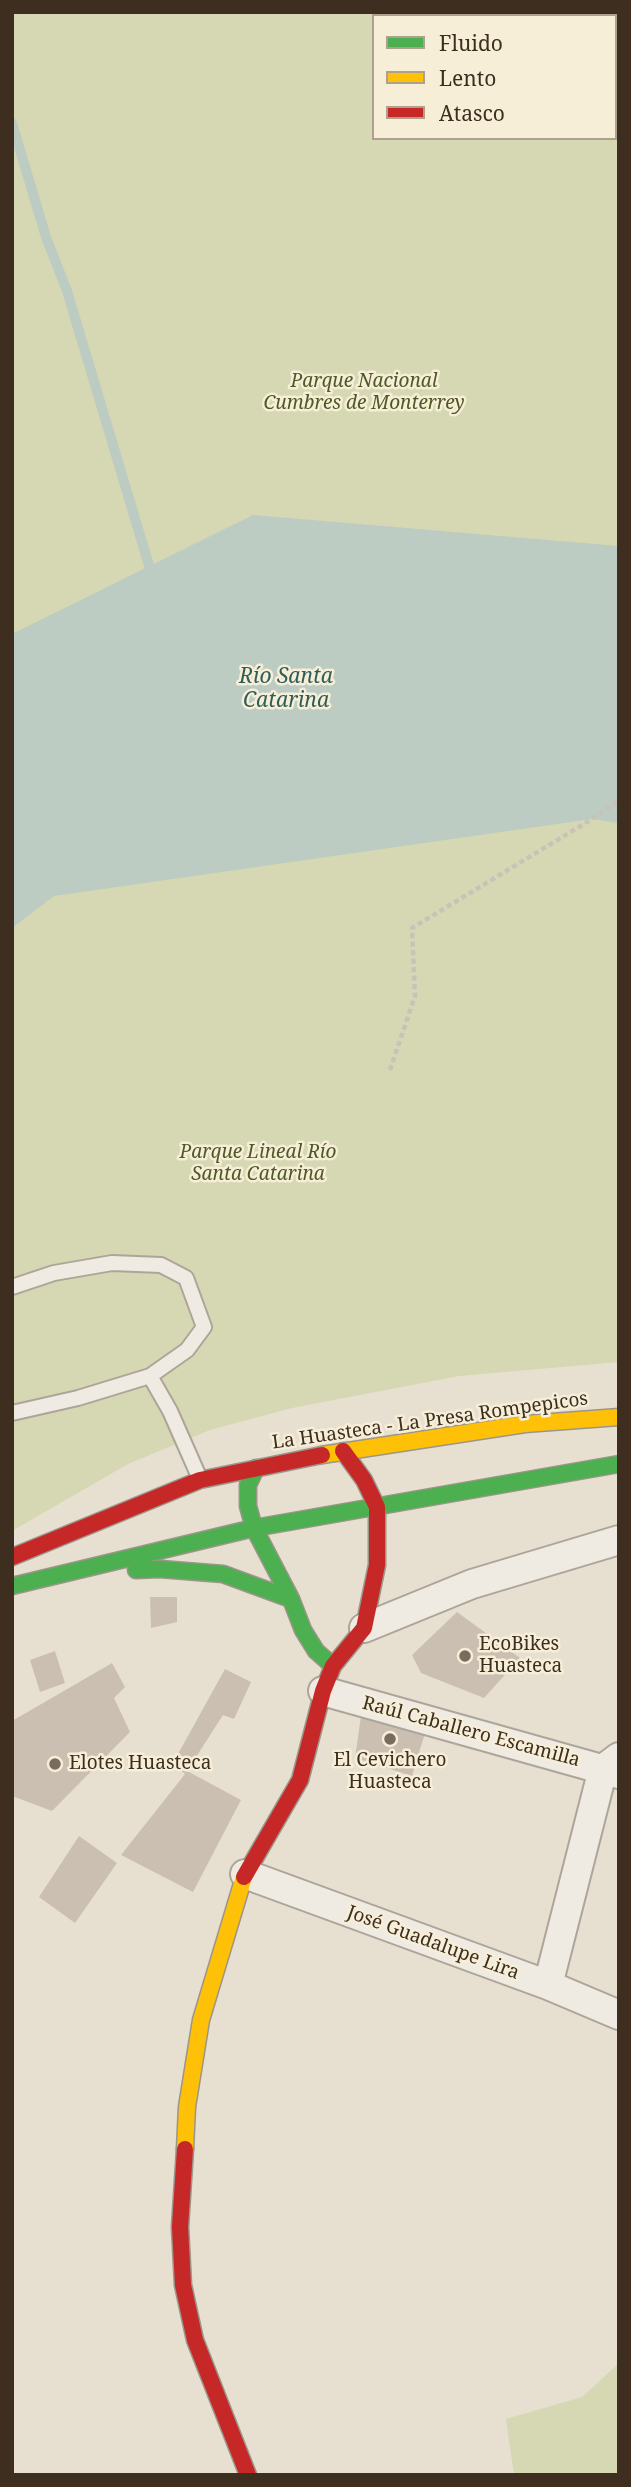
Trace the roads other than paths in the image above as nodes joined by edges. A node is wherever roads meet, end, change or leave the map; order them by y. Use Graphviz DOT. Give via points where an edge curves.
graph roads {
  1 [pos="12,1287"];
  2 [pos="150,1376"];
  3 [pos="12,1413"];
  4 [pos="619,1417"];
  5 [pos="343,1451"];
  6 [pos="619,1464"];
  7 [pos="256,1468"];
  8 [pos="201,1486"];
  9 [pos="377,1507"];
  10 [pos="254,1528"];
  11 [pos="619,1540"];
  12 [pos="12,1557"];
  13 [pos="64,1572"];
  14 [pos="12,1586"];
  15 [pos="291,1599"];
  16 [pos="364,1628"];
  17 [pos="328,1679"];
  18 [pos="614,1767"];
  19 [pos="245,1874"];
  20 [pos="548,1985"];
  21 [pos="619,2015"];
  22 [pos="248,2475"];
  1 -- 2 [label="lane" via="54,1273 112,1263 161,1265 186,1278 204,1327 187,1350"];
  2 -- 3 [label="lane"];
  2 -- 8 [label="lane"];
  4 -- 5 [label="main road, La Huasteca - La Presa Rompepicos" via="525,1424"];
  5 -- 7 [label="main road, La Huasteca - La Presa Rompepicos"];
  5 -- 9 [label="main road"];
  6 -- 9 [label="main road"];
  7 -- 8 [label="main road, La Huasteca - La Presa Rompepicos"];
  7 -- 10 [label="main road" via="248,1485"];
  8 -- 12 [label="main road, La Huasteca - La Presa Rompepicos"];
  9 -- 10 [label="main road"];
  9 -- 16 [label="main road" via="377,1565"];
  10 -- 13 [label="main road" via="208,1533"];
  10 -- 15 [label="main road"];
  11 -- 16 [label="street" via="472,1584"];
  13 -- 14 [label="main road"];
  13 -- 15 [label="main road" via="160,1569 223,1574"];
  15 -- 17 [label="main road"];
  16 -- 17 [label="main road"];
  17 -- 18 [label="street, Raúl Caballero Escamilla"];
  17 -- 19 [label="main road" via="300,1780"];
  18 -- 20 [label="street"];
  19 -- 20 [label="street, José Guadalupe Lira"];
  19 -- 22 [label="main road" via="201,2020 187,2107 180,2227 183,2285 195,2340"];
  20 -- 21 [label="street, José Guadalupe Lira"];
}
